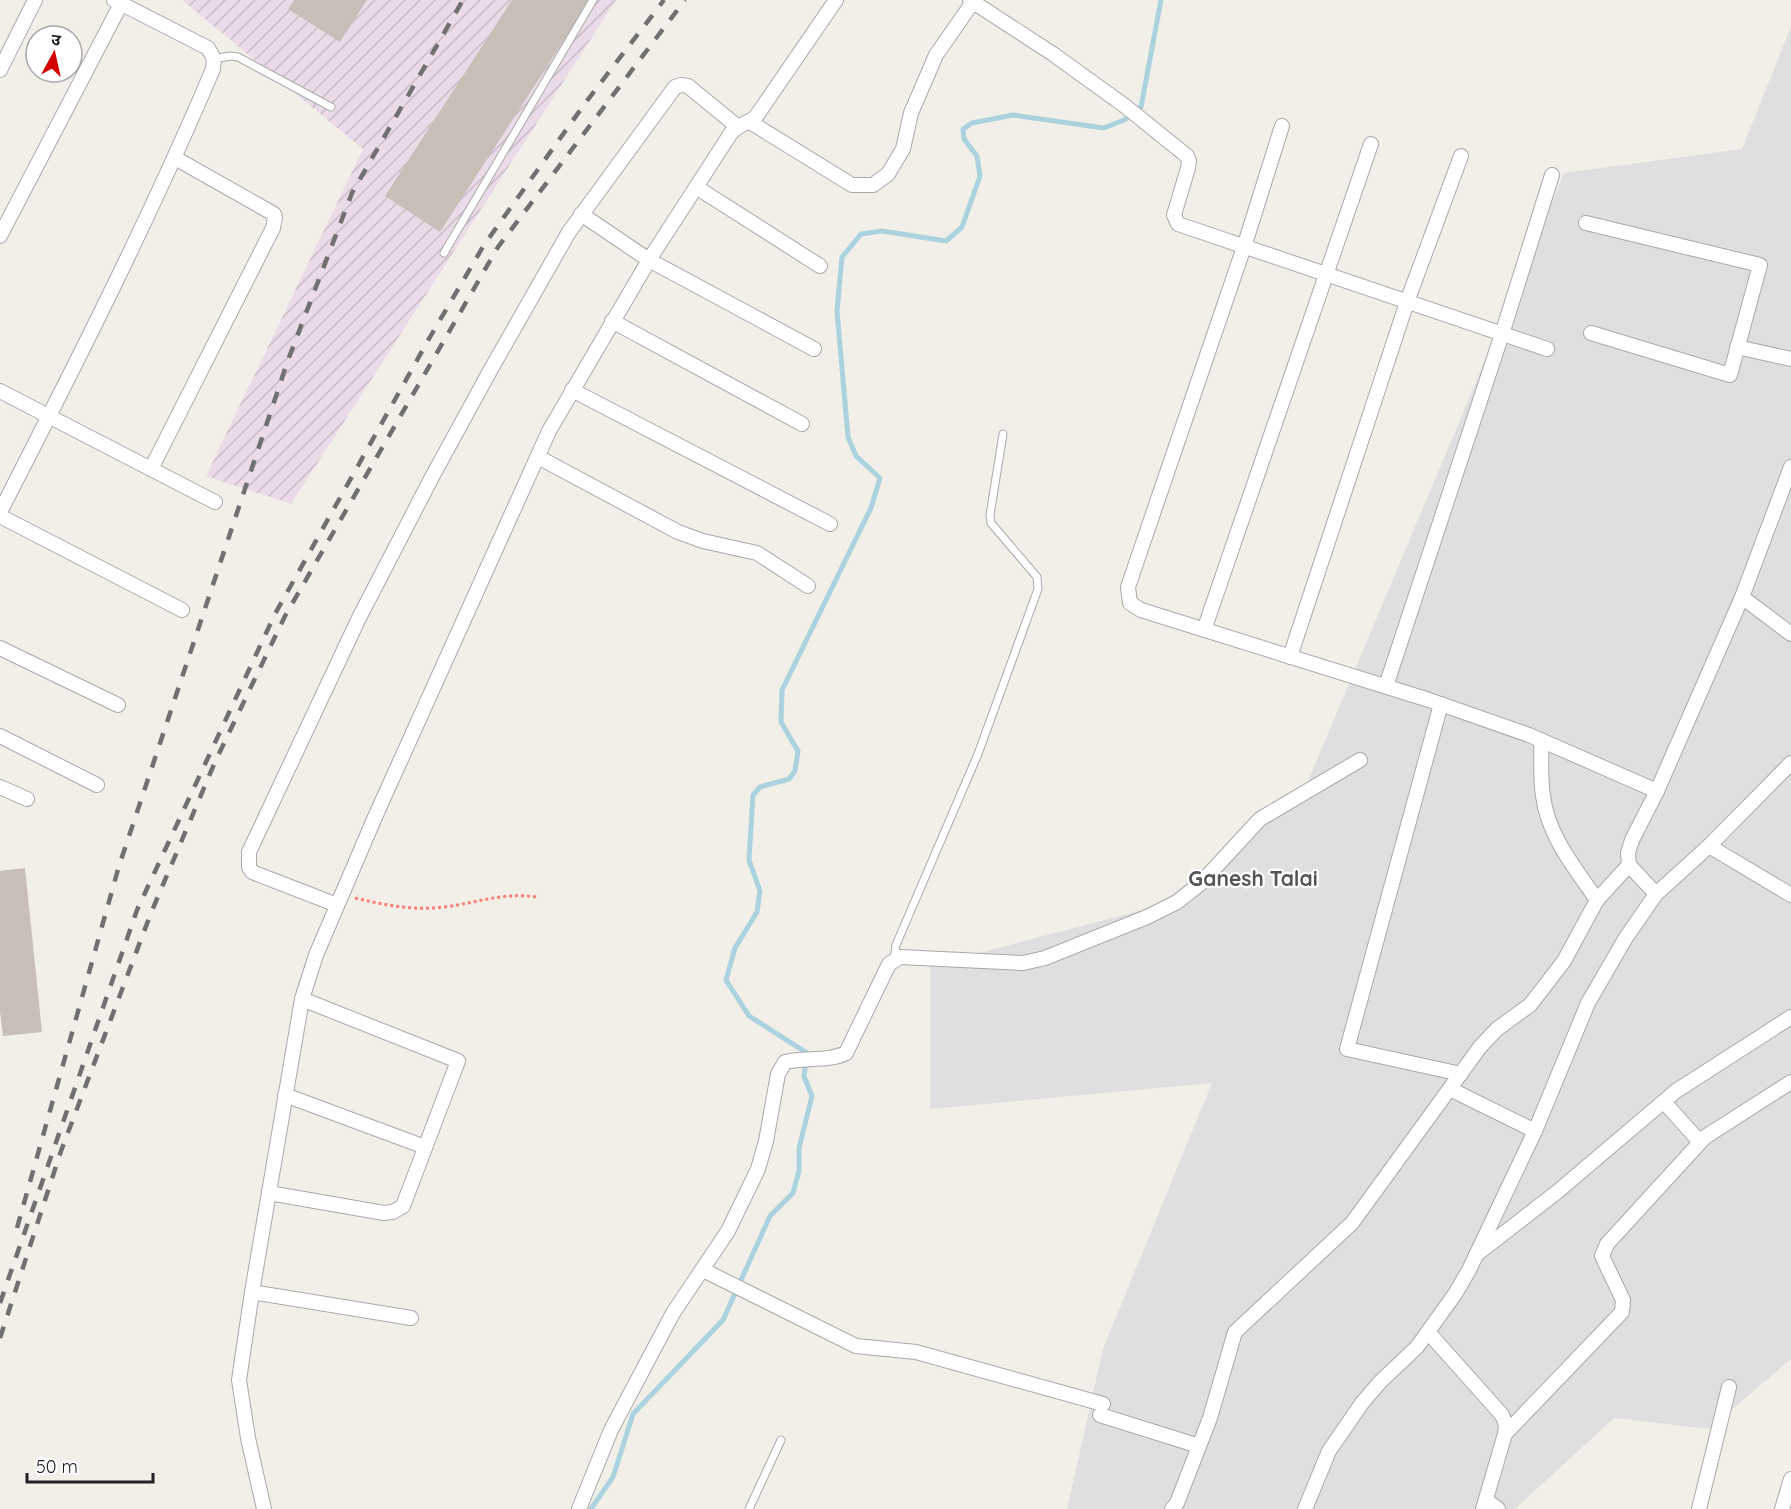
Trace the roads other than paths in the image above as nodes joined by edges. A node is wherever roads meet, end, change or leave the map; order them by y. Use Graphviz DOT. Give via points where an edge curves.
graph roads {
  1 [pos="35,0"];
  2 [pos="593,0"];
  3 [pos="836,0"];
  4 [pos="119,1"];
  5 [pos="972,1"];
  6 [pos="214,59"];
  7 [pos="0,69"];
  8 [pos="331,107"];
  9 [pos="744,124"];
  10 [pos="1282,126"];
  11 [pos="1371,144"];
  12 [pos="1461,156"];
  13 [pos="175,158"];
  14 [pos="1552,175"];
  15 [pos="696,187"];
  16 [pos="581,214"];
  17 [pos="1586,223"];
  18 [pos="0,236"];
  19 [pos="1244,247"];
  20 [pos="444,253"];
  21 [pos="649,260"];
  22 [pos="820,266"];
  23 [pos="1325,275"];
  24 [pos="1407,302"];
  25 [pos="612,321"];
  26 [pos="1591,333"];
  27 [pos="1502,334"];
  28 [pos="1737,347"];
  29 [pos="814,349"];
  30 [pos="1547,349"];
  31 [pos="1791,359"];
  32 [pos="573,390"];
  33 [pos="0,392"];
  34 [pos="49,416"];
  35 [pos="802,424"];
  36 [pos="1003,434"];
  37 [pos="538,458"];
  38 [pos="1791,467"];
  39 [pos="151,469"];
  40 [pos="214,502"];
  41 [pos="0,514"];
  42 [pos="830,524"];
  43 [pos="808,586"];
  44 [pos="1742,597"];
  45 [pos="182,610"];
  46 [pos="1204,630"];
  47 [pos="1791,634"];
  48 [pos="0,648"];
  49 [pos="1290,657"];
  50 [pos="1386,686"];
  51 [pos="1441,704"];
  52 [pos="118,705"];
  53 [pos="0,736"];
  54 [pos="1541,740"];
  55 [pos="1360,760"];
  56 [pos="1791,763"];
  57 [pos="97,785"];
  58 [pos="0,787"];
  59 [pos="1657,791"];
  60 [pos="27,799"];
  61 [pos="1709,846"];
  62 [pos="1629,866"];
  63 [pos="1656,894"];
  64 [pos="1791,896"];
  65 [pos="339,899"];
  66 [pos="1597,900"];
  67 [pos="894,960"];
  68 [pos="302,999"];
  69 [pos="1791,1017"];
  70 [pos="1461,1074"];
  71 [pos="1791,1082"];
  72 [pos="1450,1089"];
  73 [pos="285,1095"];
  74 [pos="1664,1102"];
  75 [pos="1535,1131"];
  76 [pos="1700,1142"];
  77 [pos="425,1147"];
  78 [pos="269,1193"];
  79 [pos="1476,1256"];
  80 [pos="703,1270"];
  81 [pos="252,1292"];
  82 [pos="411,1318"];
  83 [pos="1428,1332"];
  84 [pos="1729,1387"];
  85 [pos="1505,1434"];
  86 [pos="781,1440"];
  87 [pos="1199,1446"];
  88 [pos="1791,1479"];
  89 [pos="1485,1504"];
  90 [pos="264,1509"];
  91 [pos="579,1509"];
  92 [pos="749,1509"];
  93 [pos="1172,1509"];
  94 [pos="1305,1509"];
  95 [pos="1498,1509"];
  96 [pos="1699,1509"];
  97 [pos="1782,1509"];
  1 -- 7 [label="street"];
  2 -- 20 [label="lane"];
  3 -- 9 [label="street" via="755,118"];
  4 -- 6 [label="street" via="208,48"];
  4 -- 18 [label="street"];
  5 -- 9 [label="street" via="936,55 911,113 903,149 888,174 873,185 852,184"];
  5 -- 19 [label="street" via="1053,54 1187,156 1190,161 1175,220"];
  6 -- 8 [label="lane" via="238,57"];
  6 -- 13 [label="street"];
  9 -- 15 [label="street" via="731,134"];
  9 -- 16 [label="street" via="688,86 675,87"];
  10 -- 19 [label="street"];
  11 -- 23 [label="street"];
  12 -- 24 [label="street"];
  13 -- 34 [label="street"];
  13 -- 39 [label="street" via="275,218"];
  14 -- 27 [label="street"];
  15 -- 21 [label="street"];
  15 -- 22 [label="street"];
  16 -- 21 [label="street"];
  16 -- 65 [label="street" via="432,477 359,618 253,842 248,860 252,872"];
  17 -- 28 [label="street" via="1760,265"];
  19 -- 23 [label="street"];
  19 -- 46 [label="street" via="1128,587 1130,603 1141,610"];
  21 -- 25 [label="street"];
  21 -- 29 [label="street"];
  23 -- 24 [label="street"];
  23 -- 46 [label="street"];
  24 -- 27 [label="street"];
  24 -- 49 [label="street"];
  25 -- 32 [label="street"];
  25 -- 35 [label="street"];
  26 -- 28 [label="street" via="1730,375"];
  27 -- 30 [label="street"];
  27 -- 50 [label="street"];
  28 -- 31 [label="street"];
  32 -- 37 [label="street"];
  32 -- 42 [label="street"];
  33 -- 34 [label="street"];
  34 -- 39 [label="street"];
  34 -- 41 [label="street"];
  36 -- 67 [label="lane" via="991,523 1037,577 1038,589 978,754 896,945"];
  37 -- 43 [label="street" via="678,532 758,553"];
  37 -- 65 [label="street"];
  38 -- 44 [label="street"];
  39 -- 40 [label="street"];
  41 -- 45 [label="street"];
  44 -- 47 [label="street"];
  44 -- 59 [label="street"];
  46 -- 49 [label="street"];
  48 -- 52 [label="street"];
  49 -- 50 [label="street"];
  50 -- 51 [label="street"];
  51 -- 54 [label="street"];
  51 -- 70 [label="street" via="1347,1049"];
  53 -- 57 [label="street"];
  54 -- 59 [label="street"];
  54 -- 66 [label="street" via="1543,797 1552,830"];
  55 -- 67 [label="street" via="1260,819 1200,884 1148,917 1023,963 910,957"];
  56 -- 61 [label="street"];
  58 -- 60 [label="street"];
  59 -- 62 [label="street" via="1632,840"];
  61 -- 63 [label="street"];
  61 -- 64 [label="street"];
  62 -- 63 [label="street"];
  62 -- 66 [label="street"];
  63 -- 75 [label="street" via="1588,1003"];
  65 -- 68 [label="street"];
  66 -- 70 [label="street" via="1564,961 1530,1005 1497,1029"];
  67 -- 80 [label="street" via="846,1053 798,1059 781,1066 758,1170 728,1231"];
  68 -- 73 [label="street"];
  68 -- 77 [label="street" via="458,1061"];
  69 -- 74 [label="street"];
  70 -- 72 [label="street"];
  71 -- 76 [label="street"];
  72 -- 75 [label="street"];
  72 -- 87 [label="street" via="1352,1223 1235,1332"];
  73 -- 77 [label="street"];
  73 -- 78 [label="street"];
  74 -- 76 [label="street"];
  74 -- 79 [label="street"];
  75 -- 79 [label="street"];
  76 -- 85 [label="street" via="1604,1249 1602,1256 1623,1300 1622,1312"];
  77 -- 78 [label="street" via="403,1206 393,1212"];
  78 -- 81 [label="street"];
  79 -- 83 [label="street"];
  80 -- 87 [label="street" via="856,1346 916,1352 1102,1409"];
  80 -- 91 [label="street" via="673,1313 611,1430"];
  81 -- 82 [label="street"];
  81 -- 90 [label="street" via="239,1380"];
  83 -- 85 [label="street" via="1502,1415"];
  83 -- 94 [label="street" via="1362,1403 1329,1451"];
  84 -- 96 [label="street"];
  85 -- 89 [label="street"];
  86 -- 92 [label="lane"];
  87 -- 93 [label="street"];
  88 -- 97 [label="street"];
  89 -- 95 [label="street"];
}
